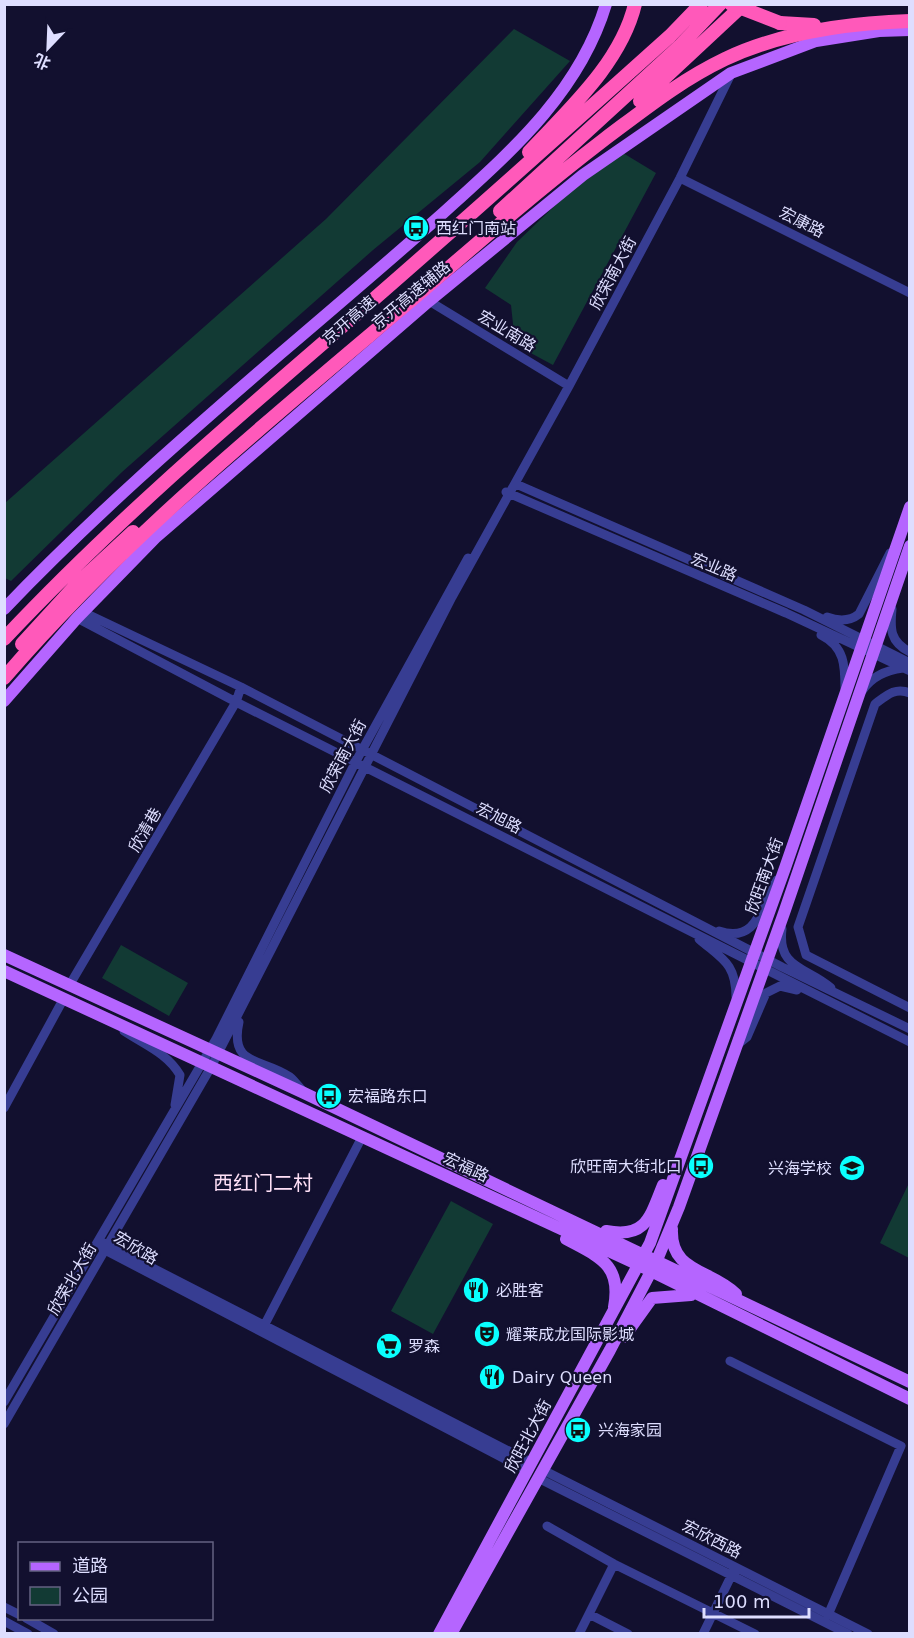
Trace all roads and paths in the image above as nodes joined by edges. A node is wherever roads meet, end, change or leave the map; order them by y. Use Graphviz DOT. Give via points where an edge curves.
graph roads {
  1 [pos="606,4"];
  2 [pos="635,4"];
  3 [pos="701,4"];
  4 [pos="720,4"];
  5 [pos="731,4"];
  6 [pos="744,4"];
  7 [pos="909,21"];
  8 [pos="866,22"];
  9 [pos="909,30"];
  10 [pos="731,73"];
  11 [pos="680,178"];
  12 [pos="549,182"];
  13 [pos="464,221"];
  14 [pos="909,293"];
  15 [pos="429,301"];
  16 [pos="569,386"];
  17 [pos="516,484"];
  18 [pos="509,493"];
  19 [pos="909,507"];
  20 [pos="898,540"];
  21 [pos="909,546"];
  22 [pos="893,591"];
  23 [pos="16,597"];
  24 [pos="4,604"];
  25 [pos="4,609"];
  26 [pos="804,610"];
  27 [pos="786,614"];
  28 [pos="80,615"];
  29 [pos="4,639"];
  30 [pos="866,647"];
  31 [pos="909,652"];
  32 [pos="4,664"];
  33 [pos="908,667"];
  34 [pos="4,678"];
  35 [pos="242,687"];
  36 [pos="909,693"];
  37 [pos="850,698"];
  38 [pos="4,701"];
  39 [pos="236,702"];
  40 [pos="362,751"];
  41 [pos="373,756"];
  42 [pos="356,763"];
  43 [pos="366,768"];
  44 [pos="784,868"];
  45 [pos="784,913"];
  46 [pos="697,929"];
  47 [pos="4,956"];
  48 [pos="752,957"];
  49 [pos="766,964"];
  50 [pos="4,971"];
  51 [pos="69,986"];
  52 [pos="842,997"];
  53 [pos="64,998"];
  54 [pos="736,1000"];
  55 [pos="824,1000"];
  56 [pos="909,1008"];
  57 [pos="241,1011"];
  58 [pos="105,1017"];
  59 [pos="909,1029"];
  60 [pos="909,1042"];
  61 [pos="737,1045"];
  62 [pos="213,1053"];
  63 [pos="207,1065"];
  64 [pos="304,1093"];
  65 [pos="4,1108"];
  66 [pos="172,1114"];
  67 [pos="362,1137"];
  68 [pos="679,1164"];
  69 [pos="679,1207"];
  70 [pos="528,1213"];
  71 [pos="579,1223"];
  72 [pos="99,1242"];
  73 [pos="108,1248"];
  74 [pos="642,1259"];
  75 [pos="657,1260"];
  76 [pos="651,1272"];
  77 [pos="700,1296"];
  78 [pos="743,1302"];
  79 [pos="612,1317"];
  80 [pos="265,1324"];
  81 [pos="610,1350"];
  82 [pos="730,1361"];
  83 [pos="909,1382"];
  84 [pos="909,1399"];
  85 [pos="4,1402"];
  86 [pos="4,1424"];
  87 [pos="905,1449"];
  88 [pos="535,1470"];
  89 [pos="547,1526"];
  90 [pos="614,1564"];
  91 [pos="733,1571"];
  92 [pos="4,1607"];
  93 [pos="18,1614"];
  94 [pos="589,1614"];
  95 [pos="712,1614"];
  96 [pos="828,1615"];
  97 [pos="30,1620"];
  98 [pos="4,1621"];
  99 [pos="28,1634"];
  100 [pos="54,1634"];
  101 [pos="439,1634"];
  102 [pos="452,1634"];
  103 [pos="579,1634"];
  104 [pos="628,1634"];
  105 [pos="703,1634"];
  106 [pos="755,1634"];
  107 [pos="848,1634"];
  108 [pos="868,1634"];
  1 -- 23 [label="main road" via="576,74 525,136 421,232 115,498"];
  2 -- 13 [label="highway" via="625,32 582,94"];
  3 -- 13 [label="highway, 京开高速"];
  4 -- 32 [label="highway, 京开高速" via="521,193 134,530 77,584"];
  5 -- 8 [label="highway, bridge" via="780,23 801,26"];
  6 -- 12 [label="highway"];
  7 -- 8 [label="highway"];
  8 -- 12 [label="highway" via="792,36 729,57 658,97"];
  9 -- 10 [label="main road, 京开高速辅路" via="816,41"];
  10 -- 11 [label="street, 欣荣南大街"];
  10 -- 15 [label="main road, 京开高速辅路" via="583,175"];
  11 -- 14 [label="street, 宏康路"];
  11 -- 16 [label="street, 欣荣南大街"];
  12 -- 34 [label="highway" via="152,525"];
  13 -- 29 [label="highway, 京开高速" via="130,512"];
  15 -- 16 [label="street, 宏业南路"];
  15 -- 28 [label="main road, 京开高速辅路" via="155,538"];
  16 -- 17 [label="street, 欣荣南大街"];
  17 -- 18 [label="street, 欣荣南大街"];
  17 -- 26 [label="street, 宏业路"];
  18 -- 27 [label="street, 宏业路"];
  18 -- 40 [label="street, 欣荣南大街" via="457,574"];
  18 -- 41 [label="street, 欣荣南大街"];
  19 -- 20 [label="main road, 欣旺南大街"];
  20 -- 26 [label="street" via="864,606 853,618 838,621"];
  20 -- 30 [label="main road, 欣旺南大街"];
  21 -- 22 [label="main road, 欣旺南大街"];
  22 -- 30 [label="main road, 欣旺南大街"];
  22 -- 31 [label="street" via="892,638"];
  23 -- 24 [label="street"];
  23 -- 25 [label="main road"];
  26 -- 30 [label="street, 宏业路"];
  27 -- 30 [label="street, 宏业路"];
  27 -- 37 [label="street" via="836,645 845,665"];
  28 -- 35 [label="street, 宏旭路"];
  28 -- 38 [label="main road, 京开高速辅路"];
  28 -- 39 [label="street, 宏旭路"];
  30 -- 33 [label="street, 宏业路"];
  30 -- 37 [label="main road, 欣旺南大街"];
  33 -- 37 [label="street" via="877,675"];
  35 -- 39 [label="street, 欣清巷"];
  35 -- 40 [label="street, 宏旭路"];
  36 -- 56 [label="street" via="900,689 875,704 798,927 806,956"];
  37 -- 44 [label="main road, 欣旺南大街"];
  37 -- 45 [label="main road, 欣旺南大街"];
  39 -- 42 [label="street, 宏旭路"];
  39 -- 51 [label="street, 欣清巷"];
  40 -- 41 [label="street, 宏旭路"];
  40 -- 42 [label="street, 欣荣南大街"];
  41 -- 43 [label="street, 欣荣南大街"];
  41 -- 46 [label="street, 宏旭路"];
  42 -- 43 [label="street, 宏旭路"];
  42 -- 62 [label="street, 欣荣南大街"];
  43 -- 46 [label="street, 宏旭路"];
  43 -- 57 [label="street, 欣荣南大街"];
  44 -- 46 [label="street" via="752,928 726,934"];
  44 -- 48 [label="main road, 欣旺南大街"];
  45 -- 49 [label="main road, 欣旺南大街"];
  45 -- 52 [label="street" via="781,950 790,962"];
  46 -- 48 [label="street, 宏旭路"];
  46 -- 54 [label="street" via="733,973"];
  47 -- 51 [label="main road, 宏福路"];
  48 -- 49 [label="street, 宏旭路"];
  48 -- 54 [label="main road, 欣旺南大街"];
  49 -- 52 [label="street, 宏旭路"];
  49 -- 55 [label="street, 宏旭路"];
  49 -- 61 [label="main road, 欣旺南大街"];
  50 -- 53 [label="main road, 宏福路"];
  51 -- 62 [label="main road, 宏福路"];
  52 -- 59 [label="street, 宏旭路"];
  53 -- 58 [label="main road, 宏福路"];
  53 -- 65 [label="street"];
  54 -- 68 [label="main road, 欣旺南大街"];
  55 -- 60 [label="street, 宏旭路"];
  55 -- 61 [label="street" via="788,987 773,987 760,1001 747,1037"];
  57 -- 62 [label="street, 欣荣南大街"];
  57 -- 64 [label="street" via="236,1035 244,1056 290,1077"];
  58 -- 63 [label="main road, 宏福路"];
  58 -- 66 [label="street" via="173,1064 180,1076"];
  61 -- 69 [label="main road, 欣旺南大街"];
  62 -- 63 [label="street, 欣荣北大街"];
  62 -- 64 [label="main road, 宏福路"];
  63 -- 66 [label="street, 欣荣北大街"];
  63 -- 67 [label="main road, 宏福路"];
  63 -- 73 [label="street, 欣荣北大街"];
  64 -- 71 [label="main road, 宏福路"];
  66 -- 72 [label="street, 欣荣北大街"];
  67 -- 70 [label="main road, 宏福路"];
  67 -- 80 [label="street"];
  68 -- 71 [label="main road" via="640,1229 621,1234"];
  68 -- 74 [label="main road, 欣旺南大街"];
  69 -- 75 [label="main road, 欣旺南大街"];
  69 -- 78 [label="main road" via="672,1235 676,1253 688,1266 725,1284"];
  70 -- 74 [label="main road, 宏福路"];
  70 -- 79 [label="main road" via="603,1259 612,1270 616,1283"];
  71 -- 74 [label="main road, 宏福路"];
  72 -- 73 [label="street, 宏欣路"];
  72 -- 85 [label="street, 欣荣北大街"];
  73 -- 80 [label="street, 宏欣路"];
  73 -- 86 [label="street, 欣荣北大街"];
  73 -- 88 [label="street, 宏欣路"];
  74 -- 75 [label="main road, 宏福路"];
  74 -- 76 [label="main road, 宏福路"];
  74 -- 79 [label="main road, 欣旺北大街"];
  75 -- 76 [label="main road, 欣旺北大街"];
  75 -- 78 [label="main road, 宏福路"];
  76 -- 77 [label="main road, 宏福路"];
  76 -- 81 [label="main road, 欣旺北大街"];
  77 -- 81 [label="main road" via="674,1294 652,1298"];
  77 -- 84 [label="main road, 宏福路"];
  78 -- 83 [label="main road, 宏福路"];
  79 -- 88 [label="main road, 欣旺北大街"];
  80 -- 88 [label="street, 宏欣路"];
  81 -- 88 [label="main road, 欣旺北大街"];
  82 -- 87 [label="street"];
  87 -- 96 [label="street"];
  88 -- 91 [label="street, 宏欣西路"];
  88 -- 101 [label="main road, 欣旺北大街"];
  88 -- 102 [label="main road, 欣旺北大街"];
  89 -- 90 [label="street"];
  90 -- 94 [label="street"];
  90 -- 95 [label="street"];
  91 -- 95 [label="street"];
  91 -- 96 [label="street, 宏欣西路"];
  91 -- 107 [label="street, 宏欣西路"];
  92 -- 93 [label="street"];
  94 -- 103 [label="street"];
  94 -- 104 [label="street"];
  95 -- 105 [label="street"];
  95 -- 106 [label="street"];
  96 -- 108 [label="street, 宏欣西路"];
  97 -- 100 [label="street"];
  98 -- 99 [label="street"];
}
